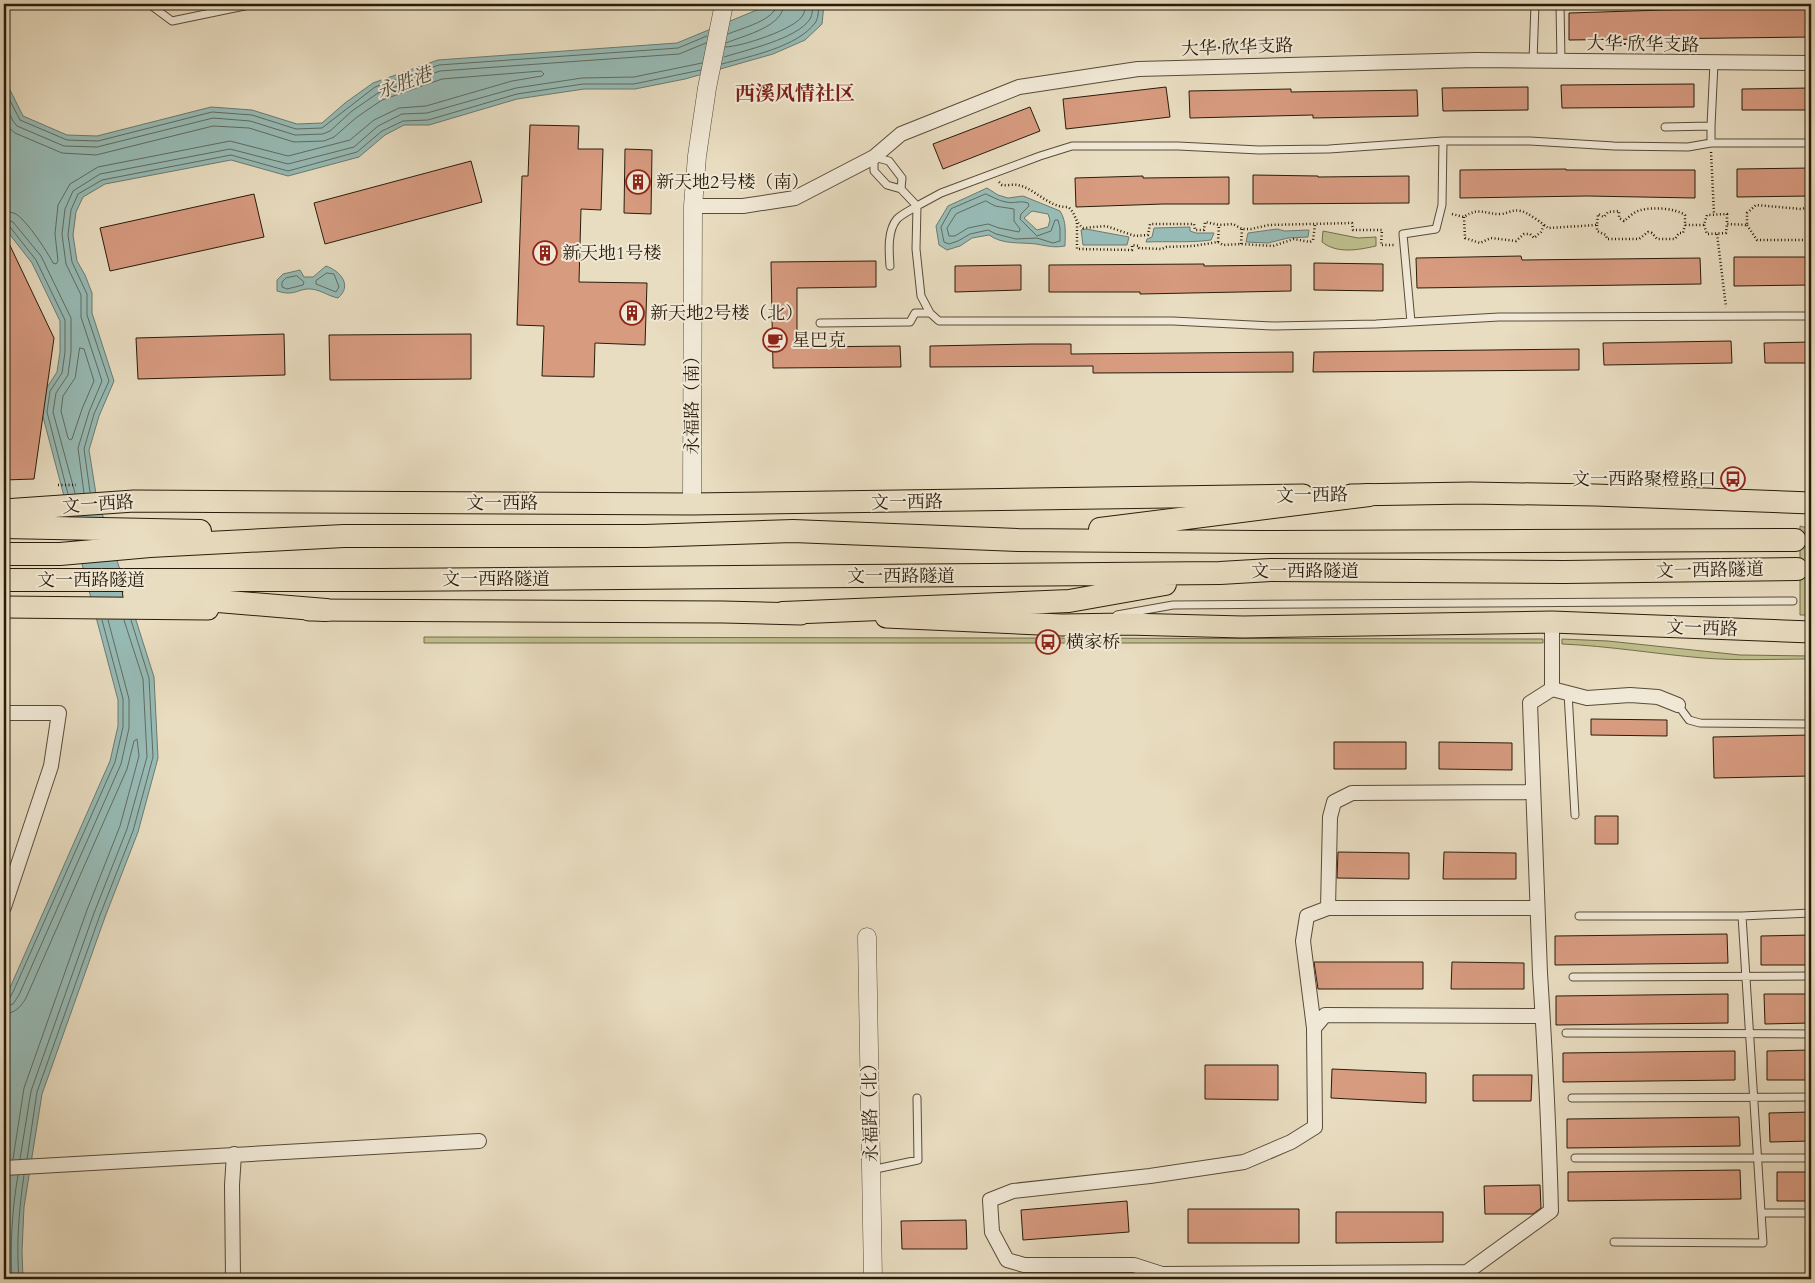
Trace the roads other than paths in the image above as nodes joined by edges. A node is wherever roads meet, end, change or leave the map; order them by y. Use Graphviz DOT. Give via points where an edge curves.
graph roads {
  1 [pos="149,4"];
  2 [pos="254,4"];
  3 [pos="724,4"];
  4 [pos="1535,4"];
  5 [pos="1560,4"];
  6 [pos="1533,61"];
  7 [pos="1561,61"];
  8 [pos="1811,63"];
  9 [pos="1714,64"];
  10 [pos="1710,126"];
  11 [pos="1665,127"];
  12 [pos="1443,141"];
  13 [pos="1711,143"];
  14 [pos="1811,143"];
  15 [pos="874,157"];
  16 [pos="901,189"];
  17 [pos="693,206"];
  18 [pos="917,206"];
  19 [pos="890,266"];
  20 [pos="930,313"];
  21 [pos="1811,316"];
  22 [pos="1410,322"];
  23 [pos="820,323"];
  24 [pos="1370,495"];
  25 [pos="1785,502"];
  26 [pos="1811,503"];
  27 [pos="692,504"];
  28 [pos="4,510"];
  29 [pos="51,517"];
  30 [pos="1811,518"];
  31 [pos="4,527"];
  32 [pos="147,538"];
  33 [pos="1018,540"];
  34 [pos="1795,540"];
  35 [pos="4,554"];
  36 [pos="1797,570"];
  37 [pos="1220,573"];
  38 [pos="4,581"];
  39 [pos="66,593"];
  40 [pos="143,595"];
  41 [pos="1793,601"];
  42 [pos="4,607"];
  43 [pos="326,610"];
  44 [pos="783,613"];
  45 [pos="1552,622"];
  46 [pos="1062,625"];
  47 [pos="1811,632"];
  48 [pos="1552,689"];
  49 [pos="1568,694"];
  50 [pos="1678,705"];
  51 [pos="4,713"];
  52 [pos="1811,724"];
  53 [pos="1533,792"];
  54 [pos="1575,815"];
  55 [pos="4,907"];
  56 [pos="1328,908"];
  57 [pos="1537,908"];
  58 [pos="1811,913"];
  59 [pos="1579,916"];
  60 [pos="1742,916"];
  61 [pos="867,937"];
  62 [pos="1746,976"];
  63 [pos="1811,976"];
  64 [pos="1573,977"];
  65 [pos="1542,1016"];
  66 [pos="1314,1028"];
  67 [pos="1566,1033"];
  68 [pos="1749,1034"];
  69 [pos="1811,1034"];
  70 [pos="1811,1097"];
  71 [pos="917,1098"];
  72 [pos="1572,1098"];
  73 [pos="1753,1098"];
  74 [pos="479,1141"];
  75 [pos="234,1154"];
  76 [pos="1575,1158"];
  77 [pos="1757,1158"];
  78 [pos="1811,1158"];
  79 [pos="4,1168"];
  80 [pos="871,1170"];
  81 [pos="1761,1213"];
  82 [pos="1811,1213"];
  83 [pos="1614,1242"];
  84 [pos="1177,1276"];
  85 [pos="233,1279"];
  86 [pos="873,1279"];
  1 -- 2 [label="lane" via="172,22"];
  3 -- 17 [label="street, 永福路（南）" via="707,88"];
  4 -- 6 [label="lane"];
  5 -- 7 [label="lane"];
  6 -- 7 [label="street, 大华·欣华支路"];
  6 -- 15 [label="street, 大华·欣华支路" via="1138,69 1019,87 901,134"];
  7 -- 9 [label="street, 大华·欣华支路"];
  8 -- 9 [label="street, 大华·欣华支路"];
  9 -- 10 [label="lane"];
  10 -- 11 [label="lane"];
  10 -- 13 [label="lane"];
  12 -- 13 [label="lane" via="1688,147"];
  12 -- 18 [label="lane" via="1269,150 1072,146 941,193"];
  12 -- 22 [label="lane" via="1441,210 1436,229 1403,234"];
  13 -- 14 [label="lane"];
  15 -- 16 [label="lane" via="889,161 902,178"];
  15 -- 16 [label="lane" via="874,171 887,186"];
  15 -- 17 [label="street, 大华·欣华支路" via="795,198 743,206"];
  16 -- 18 [label="lane"];
  17 -- 27 [label="street, 永福路（南）"];
  18 -- 19 [label="lane" via="897,220 892,230"];
  18 -- 20 [label="lane" via="920,296"];
  20 -- 22 [label="lane" via="939,321 960,322 1173,321 1274,326"];
  20 -- 23 [label="lane" via="916,313 910,322"];
  21 -- 22 [label="lane" via="1499,317"];
  24 -- 25 [label="main road, 文一西路" via="1470,493"];
  24 -- 27 [label="main road, 文一西路"];
  24 -- 33 [label="highway"];
  25 -- 26 [label="main road, 文一西路"];
  25 -- 30 [label="main road"];
  27 -- 29 [label="main road, 文一西路" via="134,500"];
  28 -- 29 [label="main road, 文一西路"];
  29 -- 31 [label="highway"];
  29 -- 32 [label="highway"];
  32 -- 33 [label="highway, 文一西路隧道" via="645,536 793,531"];
  32 -- 35 [label="highway, 文一西路隧道" via="60,554"];
  33 -- 34 [label="highway, 文一西路隧道"];
  36 -- 37 [label="highway, 文一西路隧道" via="1271,570"];
  37 -- 40 [label="highway, 文一西路隧道"];
  37 -- 44 [label="highway" via="1069,601"];
  38 -- 39 [label="highway, 文一西路隧道"];
  39 -- 40 [label="highway, 文一西路隧道"];
  39 -- 40 [label="main road"];
  39 -- 42 [label="main road"];
  40 -- 43 [label="highway"];
  41 -- 46 [label="lane" via="1172,605"];
  43 -- 44 [label="main road, 文一西路"];
  44 -- 46 [label="main road, 文一西路"];
  45 -- 46 [label="main road, 文一西路" via="1243,627"];
  45 -- 47 [label="main road, 文一西路"];
  45 -- 48 [label="street"];
  48 -- 49 [label="street"];
  48 -- 53 [label="street" via="1530,703"];
  49 -- 50 [label="street" via="1587,698 1658,697"];
  49 -- 54 [label="lane"];
  50 -- 52 [label="lane" via="1689,720 1700,723"];
  51 -- 55 [label="street" via="58,713 51,766"];
  53 -- 56 [label="street" via="1352,793 1334,802 1330,817"];
  53 -- 57 [label="street"];
  56 -- 57 [label="street"];
  56 -- 66 [label="street" via="1307,916 1303,941"];
  57 -- 65 [label="street"];
  58 -- 60 [label="lane"];
  59 -- 60 [label="lane"];
  60 -- 62 [label="lane"];
  61 -- 80 [label="street, 永福路（北）"];
  62 -- 63 [label="lane"];
  62 -- 64 [label="lane"];
  62 -- 68 [label="lane"];
  65 -- 66 [label="street" via="1325,1015"];
  65 -- 84 [label="street" via="1551,1211 1467,1272"];
  66 -- 84 [label="street" via="1314,1127 1291,1142 1244,1162 1013,1191 990,1200 992,1232 1007,1260 1024,1265 1134,1264"];
  67 -- 68 [label="lane"];
  68 -- 69 [label="lane"];
  68 -- 73 [label="lane"];
  70 -- 73 [label="lane"];
  71 -- 80 [label="lane" via="918,1160"];
  72 -- 73 [label="lane"];
  73 -- 77 [label="lane"];
  74 -- 75 [label="street"];
  75 -- 79 [label="street"];
  75 -- 85 [label="street"];
  76 -- 77 [label="lane"];
  77 -- 78 [label="lane"];
  77 -- 81 [label="lane"];
  80 -- 86 [label="street, 永福路（北）"];
  81 -- 82 [label="lane"];
  81 -- 83 [label="lane" via="1763,1243"];
}
